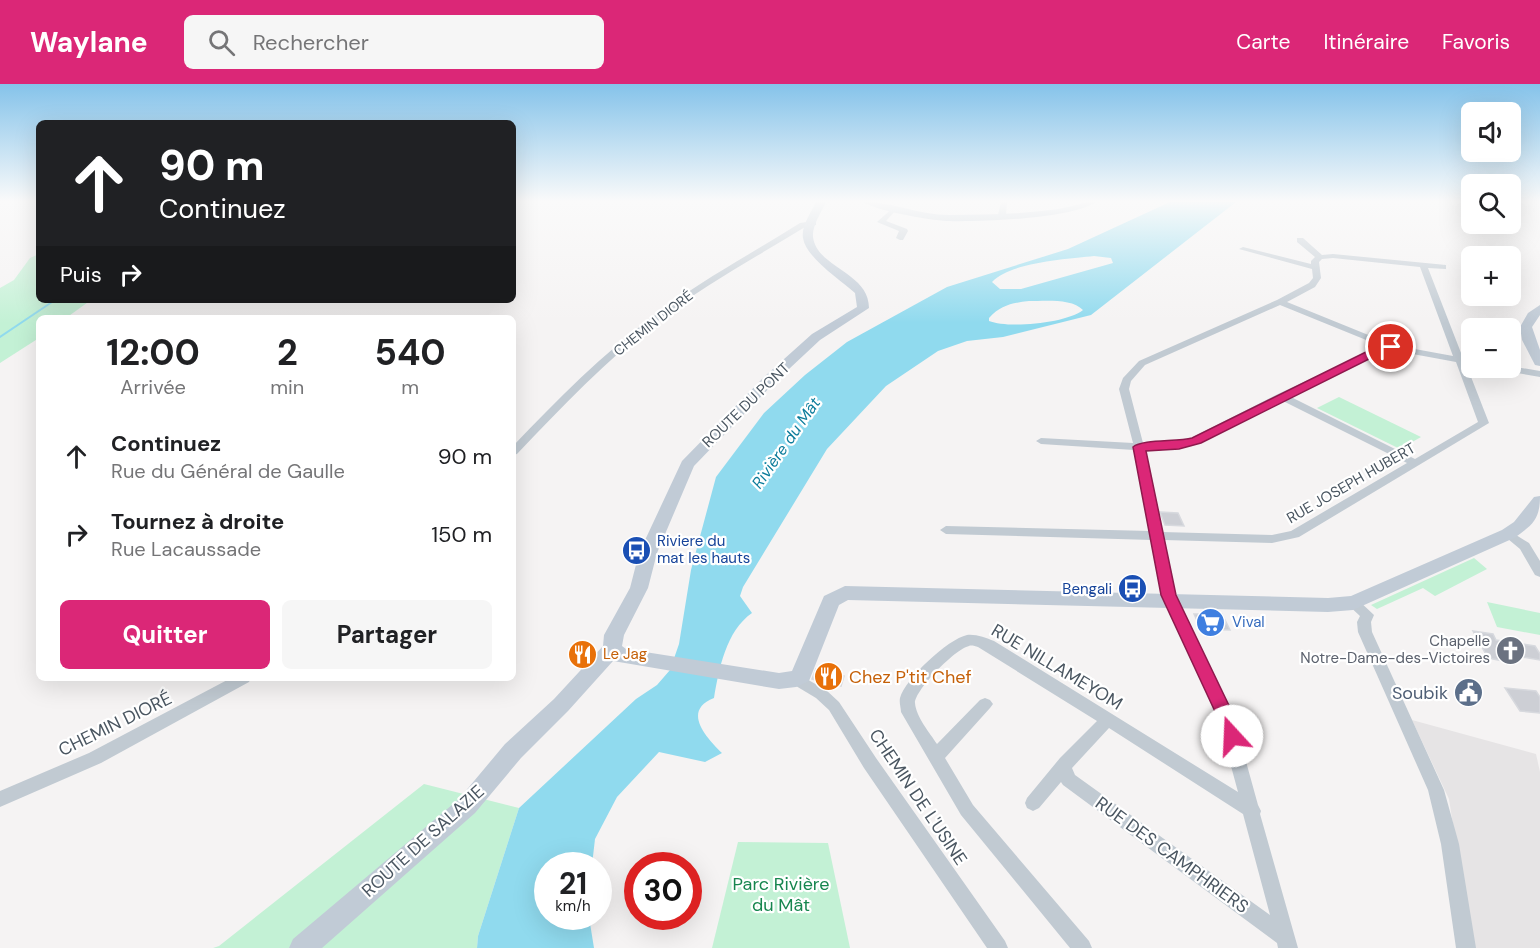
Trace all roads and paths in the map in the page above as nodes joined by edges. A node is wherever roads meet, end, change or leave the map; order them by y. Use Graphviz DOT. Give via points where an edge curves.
graph roads {
  1 [pos="774,242"];
  2 [pos="810,242"];
  3 [pos="1303,242"];
  4 [pos="1243,249"];
  5 [pos="1320,257"];
  6 [pos="1423,264"];
  7 [pos="1443,267"];
  8 [pos="1316,268"];
  9 [pos="1280,302"];
  10 [pos="1540,309"];
  11 [pos="1391,347"];
  12 [pos="1459,359"];
  13 [pos="1540,362"];
  14 [pos="1521,371"];
  15 [pos="1540,374"];
  16 [pos="1282,396"];
  17 [pos="1041,441"];
  18 [pos="1139,447"];
  19 [pos="516,449"];
  20 [pos="1415,463"];
  21 [pos="1540,501"];
  22 [pos="946,530"];
  23 [pos="1508,534"];
  24 [pos="1156,536"];
  25 [pos="1538,566"];
  26 [pos="1170,600"];
  27 [pos="1353,603"];
  28 [pos="617,652"];
  29 [pos="796,680"];
  30 [pos="238,681"];
  31 [pos="985,704"];
  32 [pos="1107,720"];
  33 [pos="935,757"];
  34 [pos="1063,768"];
  35 [pos="0,799"];
  36 [pos="1033,803"];
  37 [pos="1253,811"];
  38 [pos="1287,943"];
  39 [pos="302,948"];
  40 [pos="998,948"];
  41 [pos="1082,948"];
  42 [pos="1466,948"];
  1 -- 19 [label="street, CHEMIN DIORÉ" via="655,318 572,392"];
  2 -- 28 [label="main road, ROUTE DU PONT" via="824,261 860,291 863,308 816,337 687,464 648,553 639,588 614,635"];
  3 -- 5 [label="street"];
  4 -- 8 [label="street"];
  5 -- 6 [label="street"];
  5 -- 8 [label="street" via="1315,261"];
  6 -- 7 [label="street"];
  6 -- 12 [label="street, RUE JOSEPH HUBERT"];
  8 -- 9 [label="street" via="1317,278 1312,285"];
  9 -- 11 [label="street"];
  9 -- 18 [label="street" via="1155,356 1132,371 1124,389"];
  10 -- 13 [label="main road" via="1525,324 1525,333"];
  11 -- 12 [label="street"];
  11 -- 16 [label="street"];
  12 -- 20 [label="street, RUE JOSEPH HUBERT" via="1484,423"];
  14 -- 15 [label="street"];
  16 -- 18 [label="street" via="1189,443"];
  16 -- 20 [label="street"];
  17 -- 18 [label="street"];
  18 -- 24 [label="street"];
  20 -- 24 [label="street, RUE JOSEPH HUBERT" via="1284,538"];
  21 -- 23 [label="main road" via="1520,526"];
  22 -- 24 [label="street, RUE JOSEPH HUBERT"];
  23 -- 25 [label="street" via="1525,546"];
  23 -- 27 [label="main road"];
  24 -- 26 [label="street"];
  26 -- 27 [label="main road"];
  26 -- 29 [label="main road" via="845,593 831,602 802,675"];
  26 -- 37 [label="street" via="1226,718"];
  27 -- 42 [label="street" via="1367,615 1365,632 1436,790 1450,844"];
  28 -- 29 [label="main road" via="764,679"];
  28 -- 39 [label="main road, ROUTE DE SALAZIE" via="513,751 468,806"];
  29 -- 40 [label="street, CHEMIN DE L'USINE" via="834,706"];
  30 -- 35 [label="street, CHEMIN DIORÉ" via="95,758"];
  31 -- 33 [label="street"];
  32 -- 33 [label="street, RUE NILLAMEYOM" via="989,645 978,640 966,641 914,686 908,698 909,712"];
  32 -- 34 [label="street"];
  32 -- 37 [label="street, RUE NILLAMEYOM"];
  33 -- 41 [label="street, RUE NILLAMEYOM" via="967,810"];
  34 -- 36 [label="street"];
  34 -- 38 [label="street, RUE DES CAMPHRIERS" via="1069,780"];
  37 -- 38 [label="street"];
}
